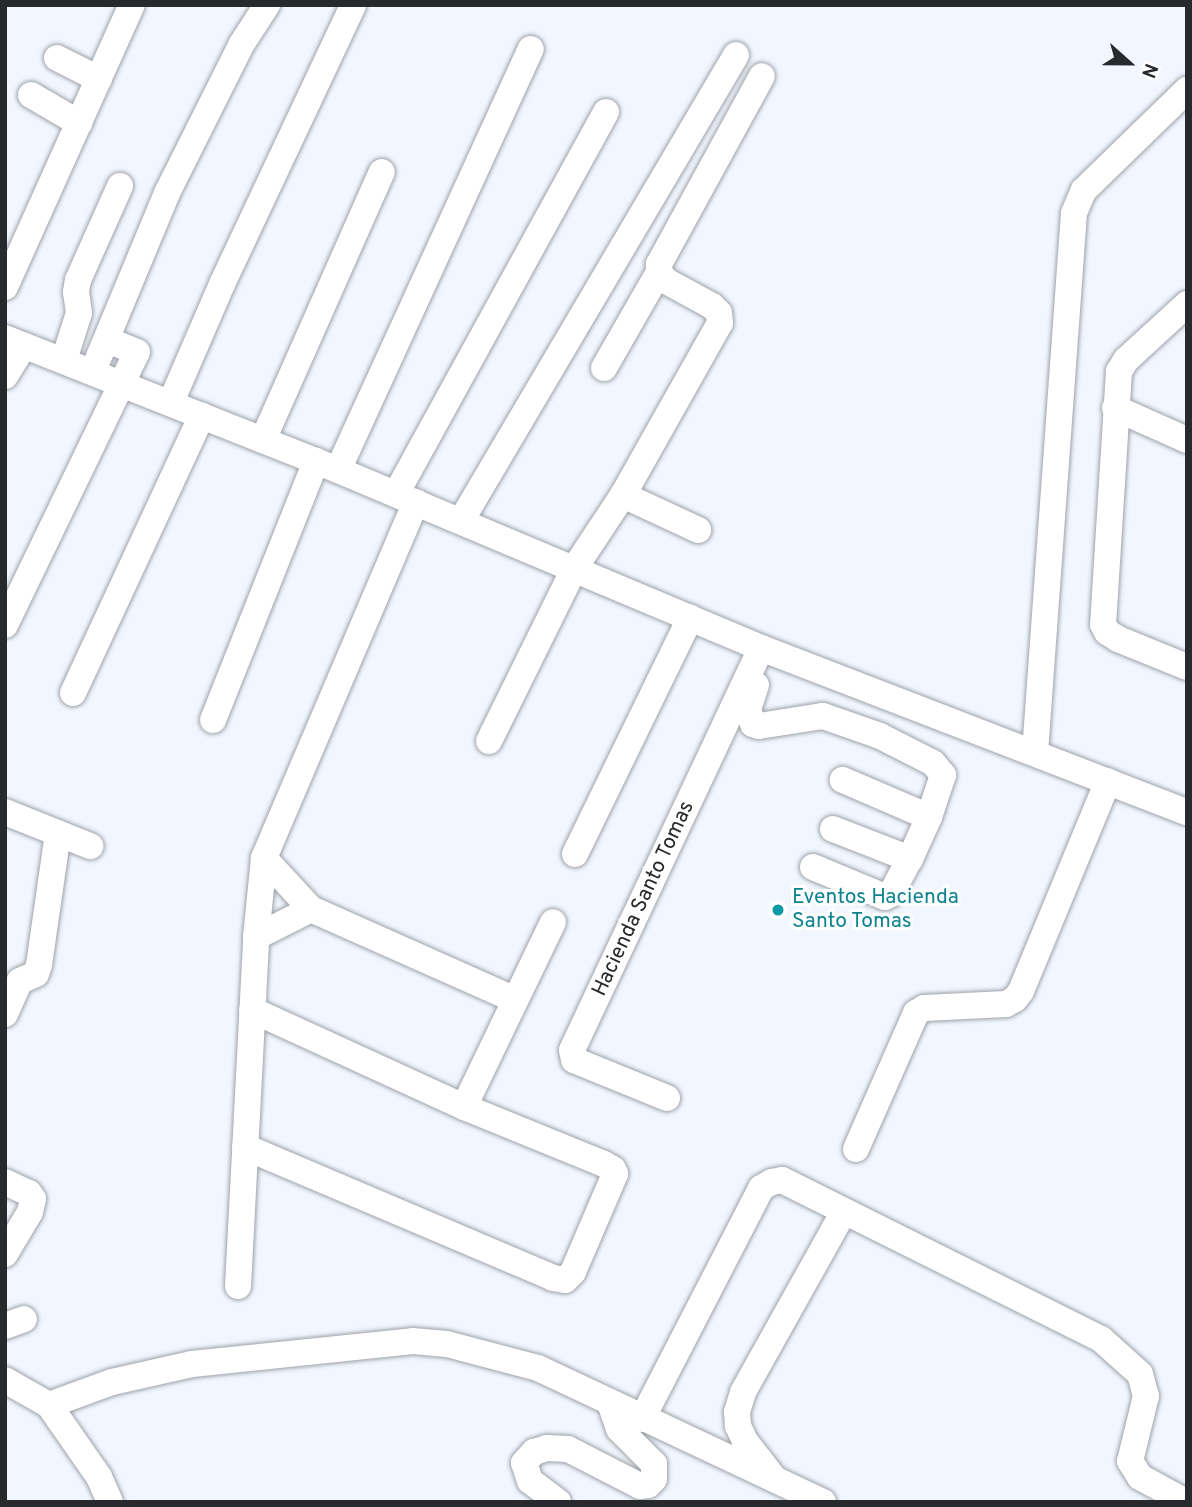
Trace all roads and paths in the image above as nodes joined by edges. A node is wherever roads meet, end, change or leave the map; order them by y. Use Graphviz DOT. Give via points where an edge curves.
graph roads {
  1 [pos="132,5"];
  2 [pos="267,5"];
  3 [pos="353,5"];
  4 [pos="531,49"];
  5 [pos="736,55"];
  6 [pos="57,58"];
  7 [pos="762,76"];
  8 [pos="99,79"];
  9 [pos="1187,90"];
  10 [pos="32,95"];
  11 [pos="606,112"];
  12 [pos="79,123"];
  13 [pos="382,172"];
  14 [pos="120,186"];
  15 [pos="659,272"];
  16 [pos="5,287"];
  17 [pos="1187,304"];
  18 [pos="108,340"];
  19 [pos="15,342"];
  20 [pos="64,360"];
  21 [pos="604,368"];
  22 [pos="93,371"];
  23 [pos="5,376"];
  24 [pos="123,383"];
  25 [pos="171,402"];
  26 [pos="1115,408"];
  27 [pos="202,415"];
  28 [pos="262,440"];
  29 [pos="1187,440"];
  30 [pos="327,466"];
  31 [pos="623,495"];
  32 [pos="406,498"];
  33 [pos="461,521"];
  34 [pos="698,530"];
  35 [pos="574,569"];
  36 [pos="690,618"];
  37 [pos="5,625"];
  38 [pos="765,650"];
  39 [pos="1187,667"];
  40 [pos="73,692"];
  41 [pos="213,720"];
  42 [pos="489,741"];
  43 [pos="1036,745"];
  44 [pos="843,780"];
  45 [pos="1108,781"];
  46 [pos="1187,793"];
  47 [pos="5,812"];
  48 [pos="1187,812"];
  49 [pos="929,817"];
  50 [pos="833,829"];
  51 [pos="58,833"];
  52 [pos="90,846"];
  53 [pos="575,854"];
  54 [pos="264,858"];
  55 [pos="910,859"];
  56 [pos="813,867"];
  57 [pos="311,909"];
  58 [pos="553,922"];
  59 [pos="256,937"];
  60 [pos="515,1000"];
  61 [pos="252,1010"];
  62 [pos="5,1014"];
  63 [pos="667,1098"];
  64 [pos="464,1107"];
  65 [pos="245,1147"];
  66 [pos="856,1149"];
  67 [pos="5,1182"];
  68 [pos="843,1213"];
  69 [pos="5,1254"];
  70 [pos="238,1286"];
  71 [pos="5,1380"];
  72 [pos="610,1403"];
  73 [pos="50,1405"];
  74 [pos="642,1419"];
  75 [pos="776,1480"];
  76 [pos="110,1502"];
  77 [pos="558,1502"];
  78 [pos="823,1502"];
  79 [pos="1186,1502"];
  1 -- 8 [label="street"];
  2 -- 18 [label="street" via="241,45 167,193"];
  3 -- 25 [label="street"];
  4 -- 30 [label="street"];
  5 -- 33 [label="street"];
  6 -- 8 [label="street"];
  7 -- 15 [label="street" via="662,255"];
  8 -- 12 [label="street"];
  9 -- 43 [label="street" via="1084,190 1074,213"];
  10 -- 12 [label="street"];
  11 -- 32 [label="street"];
  12 -- 16 [label="street"];
  13 -- 28 [label="street"];
  14 -- 20 [label="street" via="78,280 78,320"];
  15 -- 21 [label="street"];
  15 -- 31 [label="street" via="666,281 712,306 720,323"];
  17 -- 26 [label="street" via="1126,360 1119,372"];
  18 -- 22 [label="street"];
  18 -- 24 [label="street" via="137,352"];
  19 -- 20 [label="street"];
  19 -- 23 [label="street"];
  20 -- 22 [label="street"];
  22 -- 24 [label="street"];
  24 -- 25 [label="street"];
  24 -- 37 [label="street"];
  25 -- 27 [label="street"];
  26 -- 29 [label="street"];
  26 -- 39 [label="street" via="1103,624 1118,639"];
  27 -- 28 [label="street"];
  27 -- 40 [label="street"];
  28 -- 30 [label="street"];
  30 -- 32 [label="street"];
  30 -- 41 [label="street"];
  31 -- 34 [label="street"];
  31 -- 35 [label="street"];
  32 -- 33 [label="street"];
  32 -- 54 [label="street"];
  33 -- 35 [label="street"];
  35 -- 36 [label="street"];
  35 -- 42 [label="street"];
  36 -- 38 [label="street"];
  36 -- 53 [label="street"];
  38 -- 43 [label="street"];
  38 -- 49 [label="street" via="748,710 753,724 823,716 880,736 922,758 940,768 943,775"];
  38 -- 63 [label="street, Hacienda Santo Tomas" via="572,1050 574,1060"];
  43 -- 45 [label="street"];
  43 -- 46 [label="street"];
  44 -- 49 [label="street"];
  45 -- 48 [label="street"];
  45 -- 66 [label="street" via="1021,990 1006,1004 924,1008 916,1013"];
  47 -- 51 [label="street"];
  49 -- 55 [label="street"];
  50 -- 55 [label="street"];
  51 -- 52 [label="street"];
  51 -- 62 [label="street" via="36,974 20,981"];
  54 -- 57 [label="street"];
  54 -- 59 [label="street"];
  55 -- 56 [label="street" via="885,897"];
  57 -- 59 [label="street"];
  57 -- 60 [label="street"];
  58 -- 60 [label="street"];
  59 -- 61 [label="street"];
  60 -- 64 [label="street"];
  61 -- 64 [label="street"];
  61 -- 65 [label="street"];
  64 -- 65 [label="street" via="613,1169 615,1174 573,1272 565,1280"];
  65 -- 70 [label="street"];
  67 -- 69 [label="street" via="33,1199"];
  68 -- 74 [label="street" via="782,1180 761,1188"];
  68 -- 75 [label="street" via="743,1392 737,1412 737,1426 745,1441"];
  68 -- 79 [label="street" via="1101,1339 1140,1374 1146,1396 1130,1461 1140,1477"];
  71 -- 73 [label="street"];
  72 -- 73 [label="street" via="538,1368 447,1344 413,1341 192,1364 112,1382"];
  72 -- 74 [label="street"];
  72 -- 77 [label="street" via="619,1429 654,1464 654,1479 640,1486 568,1449 534,1452 524,1463 530,1481"];
  73 -- 76 [label="street" via="99,1477"];
  74 -- 75 [label="street"];
  75 -- 78 [label="street"];
}
